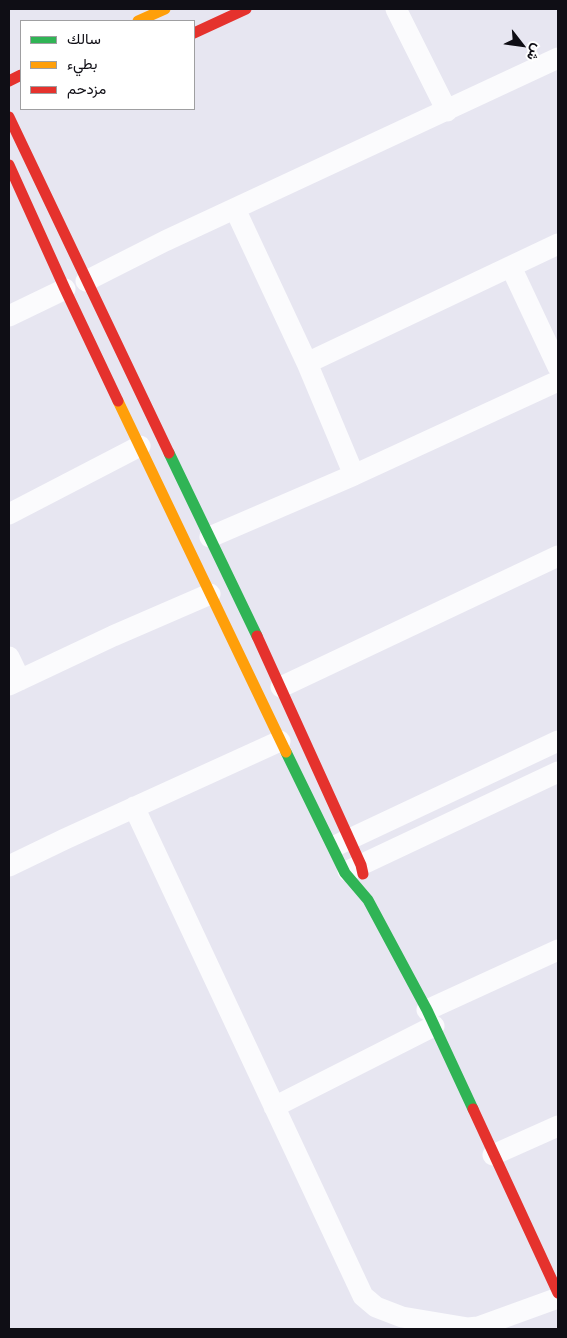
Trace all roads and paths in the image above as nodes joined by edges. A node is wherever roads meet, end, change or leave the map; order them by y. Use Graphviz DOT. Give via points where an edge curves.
graph roads {
  1 [pos="165,9"];
  2 [pos="246,9"];
  3 [pos="396,9"];
  4 [pos="140,20"];
  5 [pos="195,33"];
  6 [pos="558,58"];
  7 [pos="447,111"];
  8 [pos="22,112"];
  9 [pos="9,117"];
  10 [pos="9,165"];
  11 [pos="235,209"];
  12 [pos="558,244"];
  13 [pos="511,267"];
  14 [pos="86,281"];
  15 [pos="65,289"];
  16 [pos="9,316"];
  17 [pos="307,362"];
  18 [pos="558,367"];
  19 [pos="558,381"];
  20 [pos="140,446"];
  21 [pos="354,475"];
  22 [pos="9,514"];
  23 [pos="210,537"];
  24 [pos="558,556"];
  25 [pos="210,594"];
  26 [pos="9,657"];
  27 [pos="14,682"];
  28 [pos="281,687"];
  29 [pos="558,740"];
  30 [pos="280,741"];
  31 [pos="558,772"];
  32 [pos="134,807"];
  33 [pos="341,843"];
  34 [pos="9,866"];
  35 [pos="353,869"];
  36 [pos="368,900"];
  37 [pos="558,950"];
  38 [pos="430,1018"];
  39 [pos="274,1107"];
  40 [pos="558,1126"];
  41 [pos="493,1155"];
  42 [pos="558,1293"];
  43 [pos="558,1298"];
  1 -- 4 [label="street"];
  2 -- 5 [label="street"];
  3 -- 7 [label="street"];
  6 -- 7 [label="street"];
  7 -- 11 [label="street"];
  8 -- 9 [label="street"];
  9 -- 14 [label="street"];
  10 -- 15 [label="street"];
  11 -- 14 [label="street"];
  11 -- 17 [label="street"];
  12 -- 13 [label="street"];
  13 -- 17 [label="street"];
  13 -- 18 [label="street"];
  14 -- 23 [label="street"];
  15 -- 16 [label="street"];
  15 -- 20 [label="street"];
  17 -- 21 [label="street"];
  19 -- 21 [label="street"];
  20 -- 22 [label="street"];
  20 -- 25 [label="street"];
  21 -- 23 [label="street"];
  23 -- 28 [label="street"];
  24 -- 28 [label="street"];
  25 -- 27 [label="street"];
  25 -- 30 [label="street"];
  26 -- 27 [label="street"];
  28 -- 33 [label="street"];
  29 -- 33 [label="street"];
  30 -- 32 [label="street"];
  30 -- 33 [label="street"];
  31 -- 35 [label="street"];
  32 -- 34 [label="street"];
  32 -- 39 [label="street"];
  33 -- 35 [label="street"];
  33 -- 35 [label="street"];
  35 -- 36 [label="street"];
  35 -- 36 [label="street"];
  36 -- 38 [label="street"];
  37 -- 38 [label="street"];
  38 -- 39 [label="street"];
  38 -- 41 [label="street"];
  39 -- 43 [label="street" via="363,1296 376,1306 402,1317 468,1328"];
  40 -- 41 [label="street"];
  41 -- 42 [label="street"];
}
